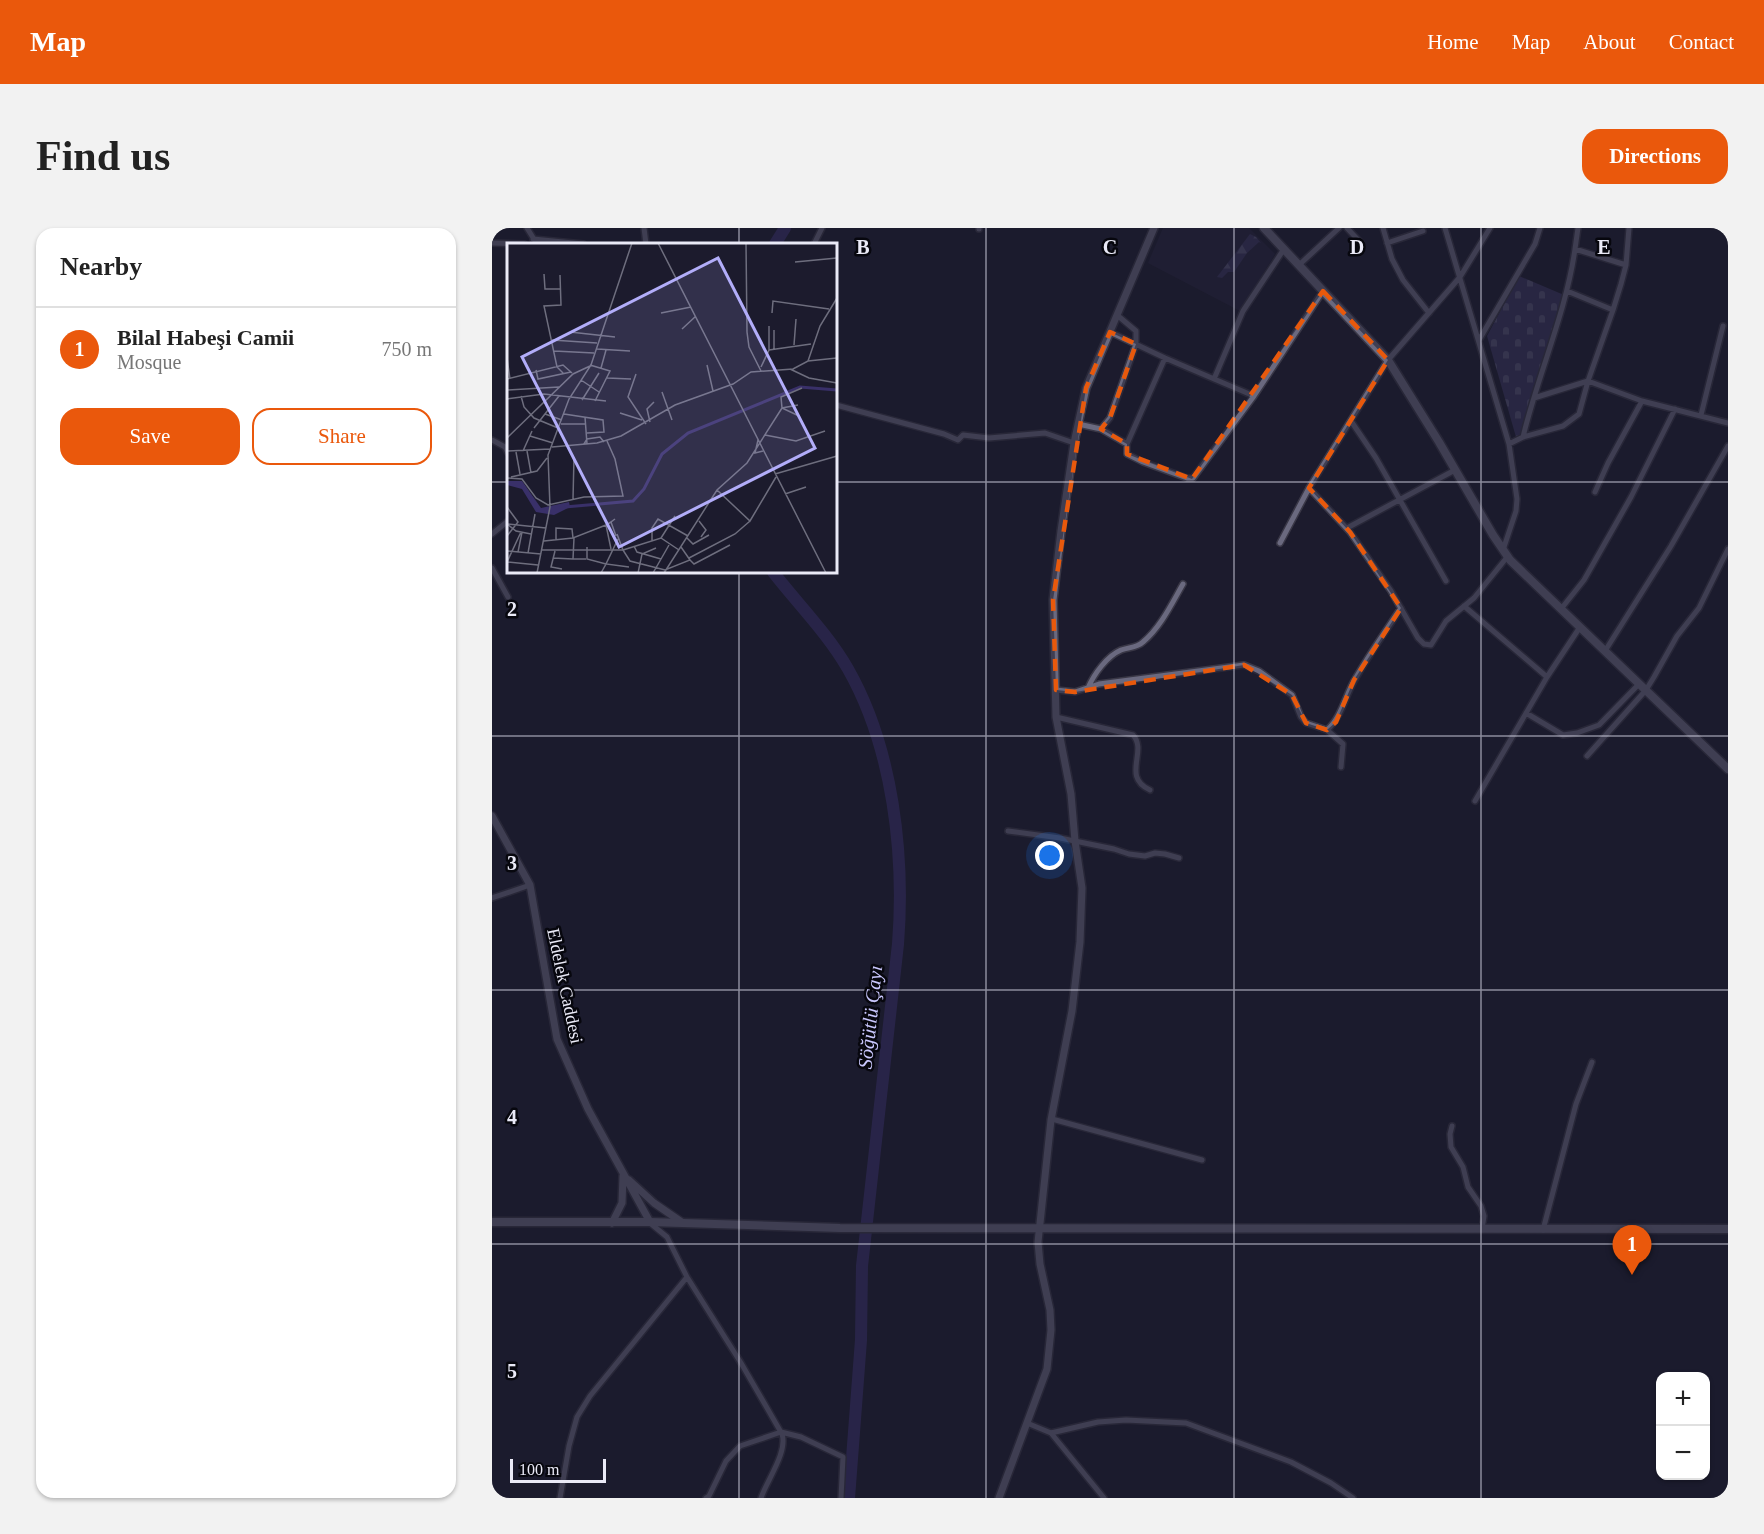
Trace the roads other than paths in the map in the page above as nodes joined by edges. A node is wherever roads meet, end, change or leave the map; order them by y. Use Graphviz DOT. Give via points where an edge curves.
graph roads {
  1 [pos="526,228"];
  2 [pos="644,228"];
  3 [pos="822,228"];
  4 [pos="1154,228"];
  5 [pos="1339,228"];
  6 [pos="1347,228"];
  7 [pos="1383,228"];
  8 [pos="1445,228"];
  9 [pos="1490,228"];
  10 [pos="1540,228"];
  11 [pos="1578,228"];
  12 [pos="1629,228"];
  13 [pos="1266,229"];
  14 [pos="1423,231"];
  15 [pos="533,238"];
  16 [pos="492,243"];
  17 [pos="507,243"];
  18 [pos="536,243"];
  19 [pos="575,243"];
  20 [pos="646,243"];
  21 [pos="814,243"];
  22 [pos="1361,243"];
  23 [pos="1387,243"];
  24 [pos="1284,249"];
  25 [pos="1575,249"];
  26 [pos="1299,265"];
  27 [pos="1626,265"];
  28 [pos="1460,277"];
  29 [pos="1323,291"];
  30 [pos="1567,291"];
  31 [pos="1613,310"];
  32 [pos="1429,313"];
  33 [pos="1117,315"];
  34 [pos="1723,326"];
  35 [pos="1110,332"];
  36 [pos="1479,340"];
  37 [pos="1136,344"];
  38 [pos="1165,358"];
  39 [pos="1388,360"];
  40 [pos="1214,379"];
  41 [pos="1588,381"];
  42 [pos="1254,396"];
  43 [pos="1533,398"];
  44 [pos="1642,401"];
  45 [pos="837,405"];
  46 [pos="1675,409"];
  47 [pos="1701,415"];
  48 [pos="1351,421"];
  49 [pos="1728,423"];
  50 [pos="1078,424"];
  51 [pos="1101,429"];
  52 [pos="1523,437"];
  53 [pos="492,440"];
  54 [pos="1074,443"];
  55 [pos="1127,444"];
  56 [pos="1509,444"];
  57 [pos="1728,446"];
  58 [pos="507,451"];
  59 [pos="1455,470"];
  60 [pos="1309,488"];
  61 [pos="1595,492"];
  62 [pos="1399,500"];
  63 [pos="507,522"];
  64 [pos="1347,528"];
  65 [pos="492,534"];
  66 [pos="1280,543"];
  67 [pos="1728,549"];
  68 [pos="1505,553"];
  69 [pos="492,568"];
  70 [pos="1446,580"];
  71 [pos="1184,584"];
  72 [pos="508,597"];
  73 [pos="1464,606"];
  74 [pos="1401,608"];
  75 [pos="1561,609"];
  76 [pos="1580,627"];
  77 [pos="1605,651"];
  78 [pos="1547,677"];
  79 [pos="1642,687"];
  80 [pos="1088,688"];
  81 [pos="1056,690"];
  82 [pos="1526,713"];
  83 [pos="1056,717"];
  84 [pos="1327,730"];
  85 [pos="1587,756"];
  86 [pos="1341,767"];
  87 [pos="1728,769"];
  88 [pos="1150,789"];
  89 [pos="1475,801"];
  90 [pos="492,816"];
  91 [pos="1008,831"];
  92 [pos="1075,841"];
  93 [pos="1179,858"];
  94 [pos="530,885"];
  95 [pos="492,898"];
  96 [pos="1592,1062"];
  97 [pos="1052,1119"];
  98 [pos="1452,1126"];
  99 [pos="1202,1160"];
  100 [pos="623,1174"];
  101 [pos="492,1222"];
  102 [pos="650,1222"];
  103 [pos="612,1223"];
  104 [pos="683,1223"];
  105 [pos="1040,1227"];
  106 [pos="1482,1229"];
  107 [pos="1728,1229"];
  108 [pos="1543,1230"];
  109 [pos="687,1277"];
  110 [pos="1027,1423"];
  111 [pos="781,1432"];
  112 [pos="1051,1433"];
  113 [pos="560,1498"];
  114 [pos="706,1498"];
  115 [pos="761,1498"];
  116 [pos="841,1498"];
  117 [pos="999,1498"];
  118 [pos="1104,1498"];
  119 [pos="1353,1498"];
  1 -- 15 [label="street"];
  2 -- 20 [label="street"];
  3 -- 21 [label="street"];
  4 -- 33 [label="street"];
  5 -- 26 [label="street"];
  6 -- 22 [label="street"];
  7 -- 23 [label="street"];
  8 -- 28 [label="street"];
  9 -- 28 [label="street"];
  10 -- 36 [label="street" via="1535,244"];
  11 -- 25 [label="street"];
  12 -- 27 [label="street"];
  13 -- 24 [label="main road"];
  14 -- 23 [label="street"];
  15 -- 18 [label="street"];
  15 -- 19 [label="street"];
  16 -- 17 [label="street"];
  23 -- 32 [label="street" via="1403,280"];
  24 -- 26 [label="main road"];
  24 -- 40 [label="street" via="1243,311"];
  25 -- 27 [label="street"];
  25 -- 30 [label="street"];
  26 -- 29 [label="main road"];
  27 -- 31 [label="street"];
  28 -- 32 [label="street"];
  28 -- 36 [label="street"];
  29 -- 39 [label="main road"];
  29 -- 42 [label="street"];
  30 -- 31 [label="street"];
  30 -- 43 [label="street"];
  31 -- 41 [label="street"];
  32 -- 39 [label="street"];
  33 -- 35 [label="street"];
  33 -- 37 [label="street" via="1136,331"];
  34 -- 47 [label="street"];
  35 -- 37 [label="street"];
  35 -- 50 [label="street" via="1086,388"];
  36 -- 56 [label="street"];
  37 -- 38 [label="street"];
  37 -- 51 [label="street" via="1110,418"];
  38 -- 40 [label="street"];
  38 -- 55 [label="street"];
  39 -- 48 [label="street"];
  39 -- 59 [label="main road"];
  40 -- 42 [label="street"];
  41 -- 43 [label="street"];
  41 -- 44 [label="street"];
  41 -- 52 [label="street" via="1579,414 1563,426"];
  42 -- 55 [label="street" via="1193,478 1127,454"];
  43 -- 52 [label="street"];
  44 -- 46 [label="street"];
  44 -- 61 [label="street"];
  45 -- 54 [label="street" via="958,440 963,435 989,438 1045,433"];
  46 -- 47 [label="street"];
  46 -- 75 [label="street" via="1584,580"];
  47 -- 49 [label="street"];
  48 -- 60 [label="street"];
  48 -- 62 [label="street"];
  50 -- 51 [label="street"];
  50 -- 54 [label="street"];
  51 -- 55 [label="street"];
  52 -- 56 [label="street"];
  53 -- 58 [label="street"];
  54 -- 81 [label="street" via="1053,600"];
  56 -- 68 [label="street" via="1517,499"];
  57 -- 77 [label="street"];
  59 -- 62 [label="street"];
  59 -- 68 [label="main road"];
  60 -- 64 [label="street"];
  60 -- 66 [label="street"];
  62 -- 64 [label="street"];
  62 -- 70 [label="street"];
  63 -- 65 [label="street"];
  64 -- 74 [label="street"];
  67 -- 79 [label="street" via="1699,608 1677,636 1654,677"];
  68 -- 73 [label="street" via="1482,589"];
  68 -- 75 [label="main road"];
  69 -- 72 [label="street"];
  71 -- 80 [label="street" via="1143,643 1115,653"];
  73 -- 74 [label="street" via="1446,621 1431,645 1418,638"];
  73 -- 78 [label="street"];
  74 -- 84 [label="street" via="1354,680 1336,722"];
  75 -- 76 [label="main road"];
  76 -- 77 [label="main road"];
  76 -- 78 [label="street"];
  77 -- 79 [label="main road"];
  78 -- 82 [label="street"];
  79 -- 82 [label="street" via="1599,725 1578,733 1563,735"];
  79 -- 85 [label="street"];
  79 -- 87 [label="main road"];
  80 -- 81 [label="street" via="1075,692"];
  80 -- 84 [label="street" via="1245,665 1292,695 1306,723"];
  81 -- 83 [label="street"];
  82 -- 89 [label="street"];
  83 -- 88 [label="street" via="1133,735 1138,743 1137,779"];
  83 -- 92 [label="street" via="1071,794"];
  84 -- 86 [label="street" via="1343,744"];
  90 -- 94 [label="street, Eldelek Caddesi"];
  91 -- 92 [label="street"];
  92 -- 93 [label="street" via="1129,854 1155,853"];
  92 -- 97 [label="street" via="1082,888 1080,942"];
  94 -- 95 [label="street"];
  94 -- 100 [label="street, Eldelek Caddesi" via="557,1039"];
  96 -- 108 [label="street" via="1576,1104"];
  97 -- 99 [label="street"];
  97 -- 105 [label="street"];
  98 -- 106 [label="street" via="1451,1147 1481,1206"];
  100 -- 102 [label="street, Eldelek Caddesi"];
  100 -- 103 [label="street" via="622,1203"];
  100 -- 104 [label="street"];
  101 -- 103 [label="main road"];
  102 -- 103 [label="main road"];
  102 -- 104 [label="main road"];
  102 -- 109 [label="street" via="667,1237"];
  104 -- 105 [label="main road"];
  105 -- 106 [label="main road"];
  105 -- 110 [label="street" via="1040,1263 1051,1330 1047,1369"];
  106 -- 108 [label="main road"];
  107 -- 108 [label="main road"];
  109 -- 111 [label="street"];
  109 -- 113 [label="street" via="577,1417"];
  110 -- 112 [label="street"];
  110 -- 117 [label="street"];
  111 -- 114 [label="street" via="740,1446 726,1461"];
  111 -- 115 [label="street" via="781,1456"];
  111 -- 116 [label="street" via="843,1457"];
  112 -- 118 [label="street"];
  112 -- 119 [label="street" via="1098,1422 1186,1423 1291,1462"];
}
